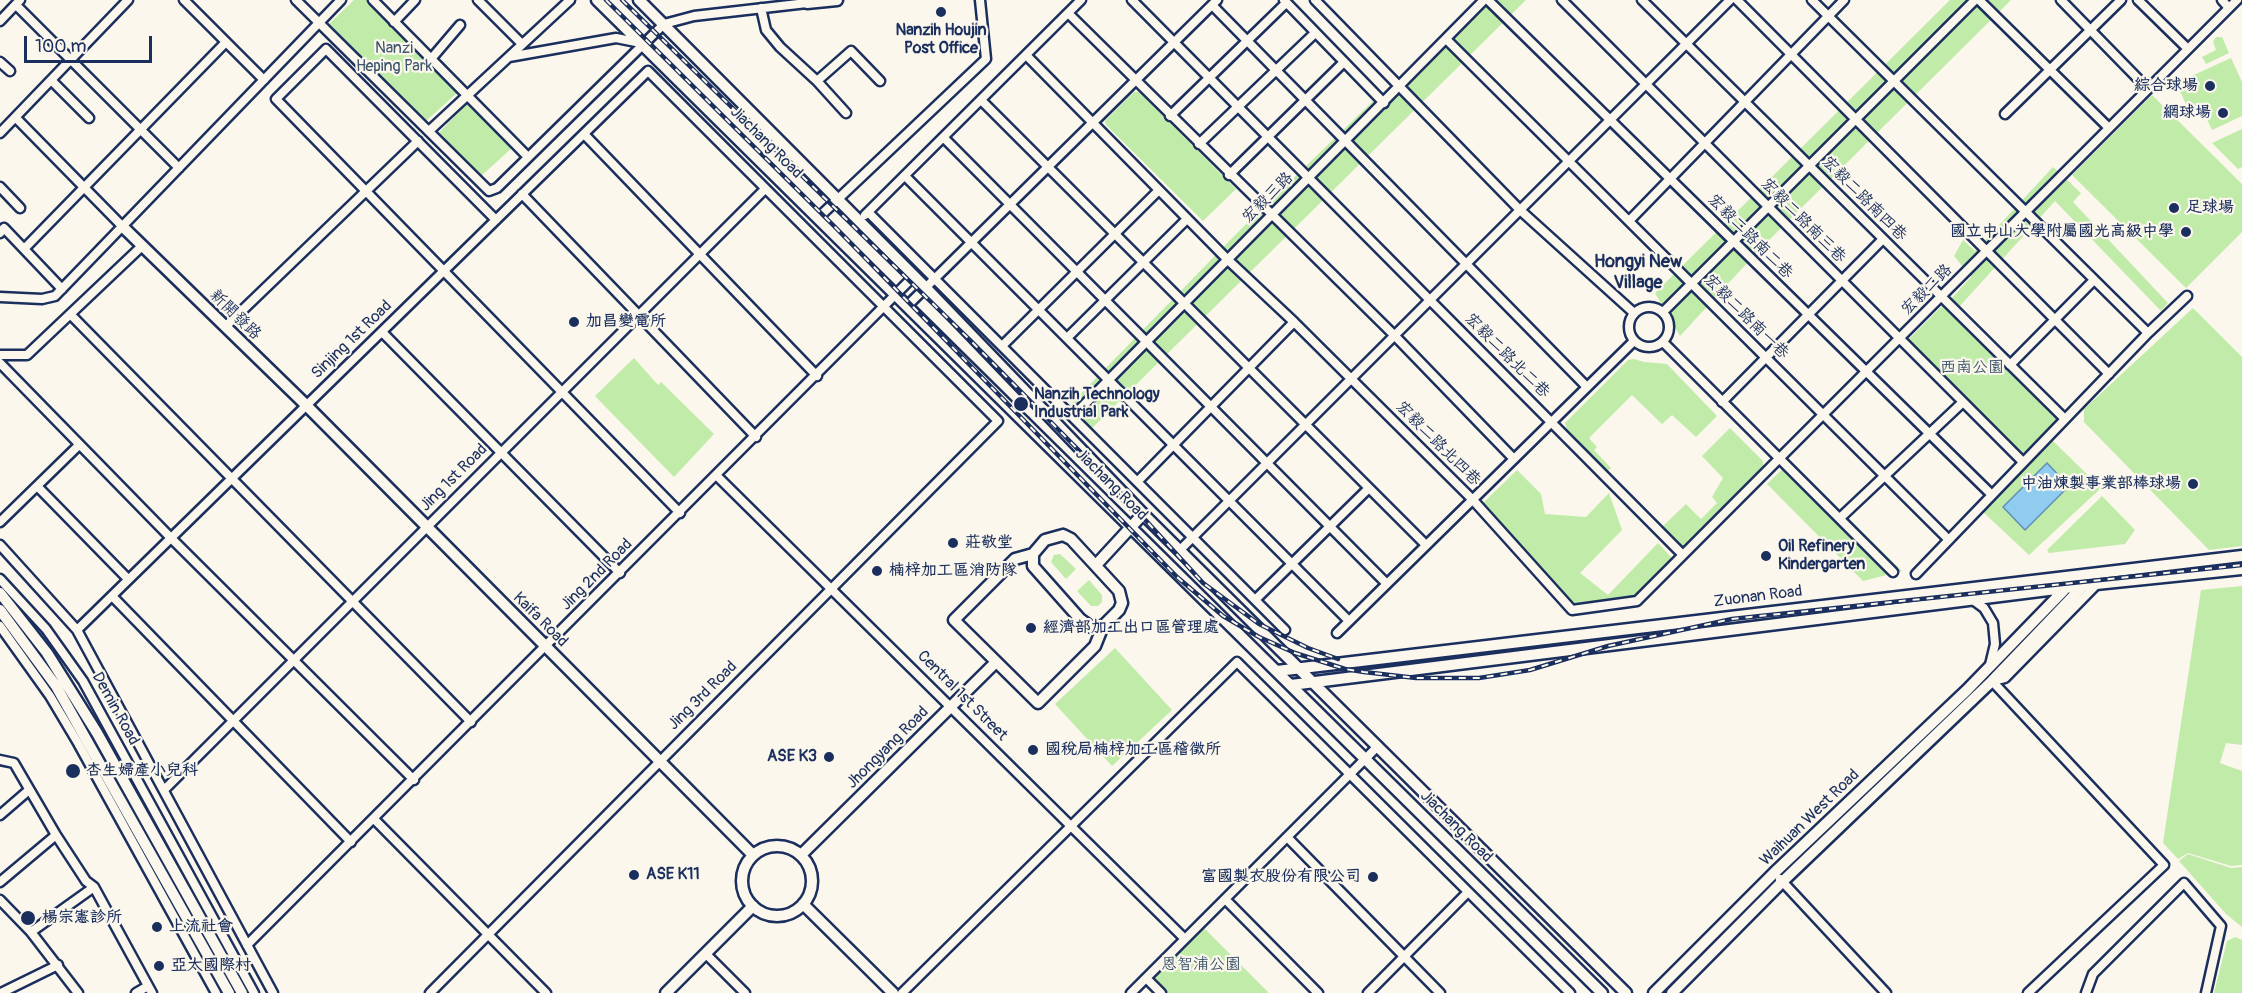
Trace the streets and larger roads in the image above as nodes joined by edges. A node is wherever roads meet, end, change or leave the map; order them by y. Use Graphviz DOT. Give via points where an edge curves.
graph roads {
  1 [pos="128,0"];
  2 [pos="184,0"];
  3 [pos="296,0"];
  4 [pos="341,0"];
  5 [pos="372,0"];
  6 [pos="415,0"];
  7 [pos="478,0"];
  8 [pos="570,0"];
  9 [pos="597,0"];
  10 [pos="639,0"];
  11 [pos="837,0"];
  12 [pos="980,0"];
  13 [pos="1082,0"];
  14 [pos="1132,0"];
  15 [pos="1315,0"];
  16 [pos="1486,0"];
  17 [pos="1562,0"];
  18 [pos="1642,0"];
  19 [pos="1730,0"];
  20 [pos="1737,0"];
  21 [pos="1812,0"];
  22 [pos="1844,0"];
  23 [pos="1977,0"];
  24 [pos="2061,0"];
  25 [pos="2121,0"];
  26 [pos="2138,0"];
  27 [pos="2222,0"];
  28 [pos="2237,0"];
  29 [pos="808,1"];
  30 [pos="1285,1"];
  31 [pos="18,2"];
  32 [pos="1215,2"];
  33 [pos="761,8"];
  34 [pos="2229,8"];
  35 [pos="1068,14"];
  36 [pos="1828,16"];
  37 [pos="0,21"];
  38 [pos="394,22"];
  39 [pos="319,23"];
  40 [pos="664,24"];
  41 [pos="460,25"];
  42 [pos="2090,30"];
  43 [pos="1316,33"];
  44 [pos="1446,39"];
  45 [pos="226,42"];
  46 [pos="1174,42"];
  47 [pos="1248,42"];
  48 [pos="522,44"];
  49 [pos="644,44"];
  50 [pos="1686,44"];
  51 [pos="2188,49"];
  52 [pos="1791,55"];
  53 [pos="1027,56"];
  54 [pos="508,57"];
  55 [pos="431,59"];
  56 [pos="72,60"];
  57 [pos="0,62"];
  58 [pos="1344,62"];
  59 [pos="1276,70"];
  60 [pos="2050,70"];
  61 [pos="10,71"];
  62 [pos="1210,78"];
  63 [pos="264,80"];
  64 [pos="52,81"];
  65 [pos="817,81"];
  66 [pos="880,81"];
  67 [pos="1135,81"];
  68 [pos="1893,81"];
  69 [pos="1646,84"];
  70 [pos="1399,88"];
  71 [pos="2148,89"];
  72 [pos="467,96"];
  73 [pos="1306,100"];
  74 [pos="982,101"];
  75 [pos="1745,102"];
  76 [pos="1384,103"];
  77 [pos="1238,107"];
  78 [pos="846,113"];
  79 [pos="2005,114"];
  80 [pos="1170,116"];
  81 [pos="16,118"];
  82 [pos="89,118"];
  83 [pos="1855,119"];
  84 [pos="1610,120"];
  85 [pos="1093,123"];
  86 [pos="2109,128"];
  87 [pos="140,129"];
  88 [pos="429,131"];
  89 [pos="0,133"];
  90 [pos="584,134"];
  91 [pos="1268,137"];
  92 [pos="944,138"];
  93 [pos="418,141"];
  94 [pos="1346,141"];
  95 [pos="1705,143"];
  96 [pos="1198,144"];
  97 [pos="528,157"];
  98 [pos="1569,161"];
  99 [pos="1809,165"];
  100 [pos="1048,167"];
  101 [pos="179,168"];
  102 [pos="1229,175"];
  103 [pos="905,176"];
  104 [pos="1309,178"];
  105 [pos="1670,179"];
  106 [pos="0,187"];
  107 [pos="84,187"];
  108 [pos="765,189"];
  109 [pos="1159,190"];
  110 [pos="365,192"];
  111 [pos="522,194"];
  112 [pos="837,200"];
  113 [pos="1010,205"];
  114 [pos="1767,206"];
  115 [pos="20,208"];
  116 [pos="1520,210"];
  117 [pos="868,212"];
  118 [pos="2025,212"];
  119 [pos="1270,216"];
  120 [pos="819,217"];
  121 [pos="1187,219"];
  122 [pos="496,220"];
  123 [pos="1629,221"];
  124 [pos="859,222"];
  125 [pos="122,226"];
  126 [pos="0,232"];
  127 [pos="1115,234"];
  128 [pos="1883,239"];
  129 [pos="1733,240"];
  130 [pos="971,243"];
  131 [pos="142,246"];
  132 [pos="24,249"];
  133 [pos="1986,251"];
  134 [pos="700,254"];
  135 [pos="1228,260"];
  136 [pos="1143,262"];
  137 [pos="1466,264"];
  138 [pos="443,272"];
  139 [pos="1077,272"];
  140 [pos="914,276"];
  141 [pos="935,279"];
  142 [pos="1841,280"];
  143 [pos="2094,280"];
  144 [pos="1690,282"];
  145 [pos="926,288"];
  146 [pos="62,289"];
  147 [pos="898,295"];
  148 [pos="2187,296"];
  149 [pos="0,297"];
  150 [pos="1941,297"];
  151 [pos="1105,300"];
  152 [pos="1430,300"];
  153 [pos="1185,303"];
  154 [pos="908,305"];
  155 [pos="885,308"];
  156 [pos="1038,310"];
  157 [pos="1663,312"];
  158 [pos="1634,313"];
  159 [pos="639,314"];
  160 [pos="1807,314"];
  161 [pos="71,315"];
  162 [pos="2055,320"];
  163 [pos="1294,322"];
  164 [pos="225,327"];
  165 [pos="382,332"];
  166 [pos="2148,333"];
  167 [pos="1395,336"];
  168 [pos="1066,338"];
  169 [pos="1899,338"];
  170 [pos="1634,341"];
  171 [pos="1146,342"];
  172 [pos="1663,342"];
  173 [pos="1002,346"];
  174 [pos="0,355"];
  175 [pos="1764,356"];
  176 [pos="0,363"];
  177 [pos="2010,365"];
  178 [pos="1250,368"];
  179 [pos="1866,372"];
  180 [pos="2109,374"];
  181 [pos="817,376"];
  182 [pos="1351,378"];
  183 [pos="1108,380"];
  184 [pos="1586,386"];
  185 [pos="562,392"];
  186 [pos="1722,402"];
  187 [pos="1963,402"];
  188 [pos="306,405"];
  189 [pos="1211,407"];
  190 [pos="1823,415"];
  191 [pos="1073,416"];
  192 [pos="2065,419"];
  193 [pos="1550,422"];
  194 [pos="1305,424"];
  195 [pos="1930,434"];
  196 [pos="756,437"];
  197 [pos="79,445"];
  198 [pos="1174,445"];
  199 [pos="501,453"];
  200 [pos="1780,457"];
  201 [pos="1513,458"];
  202 [pos="2023,462"];
  203 [pos="1267,463"];
  204 [pos="717,476"];
  205 [pos="1886,477"];
  206 [pos="231,479"];
  207 [pos="1138,481"];
  208 [pos="37,486"];
  209 [pos="1369,488"];
  210 [pos="1992,495"];
  211 [pos="1473,500"];
  212 [pos="1229,501"];
  213 [pos="680,513"];
  214 [pos="1143,514"];
  215 [pos="1840,518"];
  216 [pos="0,522"];
  217 [pos="1131,526"];
  218 [pos="1330,526"];
  219 [pos="427,527"];
  220 [pos="1193,536"];
  221 [pos="171,538"];
  222 [pos="1948,540"];
  223 [pos="0,545"];
  224 [pos="1426,545"];
  225 [pos="1180,550"];
  226 [pos="1033,554"];
  227 [pos="1683,555"];
  228 [pos="2242,556"];
  229 [pos="1292,563"];
  230 [pos="1096,564"];
  231 [pos="2242,569"];
  232 [pos="2110,571"];
  233 [pos="1893,572"];
  234 [pos="2096,572"];
  235 [pos="620,573"];
  236 [pos="1916,574"];
  237 [pos="2079,574"];
  238 [pos="0,579"];
  239 [pos="128,579"];
  240 [pos="1387,584"];
  241 [pos="2096,584"];
  242 [pos="832,587"];
  243 [pos="2082,587"];
  244 [pos="2066,588"];
  245 [pos="0,593"];
  246 [pos="112,596"];
  247 [pos="1256,599"];
  248 [pos="1973,600"];
  249 [pos="1637,601"];
  250 [pos="351,603"];
  251 [pos="0,610"];
  252 [pos="1349,621"];
  253 [pos="0,626"];
  254 [pos="1102,626"];
  255 [pos="77,630"];
  256 [pos="1286,630"];
  257 [pos="1337,633"];
  258 [pos="546,647"];
  259 [pos="293,661"];
  260 [pos="996,662"];
  261 [pos="1300,668"];
  262 [pos="1989,668"];
  263 [pos="1277,671"];
  264 [pos="1312,681"];
  265 [pos="1992,681"];
  266 [pos="1291,685"];
  267 [pos="951,706"];
  268 [pos="233,721"];
  269 [pos="471,722"];
  270 [pos="1378,747"];
  271 [pos="1365,759"];
  272 [pos="0,760"];
  273 [pos="660,761"];
  274 [pos="1350,774"];
  275 [pos="414,780"];
  276 [pos="165,789"];
  277 [pos="29,790"];
  278 [pos="0,814"];
  279 [pos="374,819"];
  280 [pos="1071,826"];
  281 [pos="56,835"];
  282 [pos="1287,837"];
  283 [pos="351,842"];
  284 [pos="753,855"];
  285 [pos="801,855"];
  286 [pos="1778,877"];
  287 [pos="0,882"];
  288 [pos="94,887"];
  289 [pos="1468,892"];
  290 [pos="1225,899"];
  291 [pos="0,900"];
  292 [pos="803,904"];
  293 [pos="753,906"];
  294 [pos="31,932"];
  295 [pos="488,934"];
  296 [pos="1185,939"];
  297 [pos="247,945"];
  298 [pos="706,954"];
  299 [pos="1404,957"];
  300 [pos="58,965"];
  301 [pos="1146,978"];
  302 [pos="150,989"];
  303 [pos="1882,992"];
  304 [pos="1,993"];
  305 [pos="78,993"];
  306 [pos="135,993"];
  307 [pos="216,993"];
  308 [pos="229,993"];
  309 [pos="242,993"];
  310 [pos="254,993"];
  311 [pos="273,993"];
  312 [pos="430,993"];
  313 [pos="546,993"];
  314 [pos="666,993"];
  315 [pos="745,993"];
  316 [pos="893,993"];
  317 [pos="902,993"];
  318 [pos="1131,993"];
  319 [pos="1161,993"];
  320 [pos="1318,993"];
  321 [pos="1368,993"];
  322 [pos="1440,993"];
  323 [pos="1570,993"];
  324 [pos="1602,993"];
  325 [pos="1626,993"];
  326 [pos="1654,993"];
  327 [pos="1672,993"];
  328 [pos="2028,993"];
  329 [pos="2086,993"];
  330 [pos="2206,993"];
  1 -- 56 [label="street"];
  2 -- 45 [label="street"];
  3 -- 39 [label="street"];
  4 -- 39 [label="street"];
  5 -- 38 [label="street"];
  6 -- 38 [label="street"];
  7 -- 48 [label="street"];
  8 -- 48 [label="street"];
  9 -- 49 [label="street, Jiachang Road"];
  10 -- 40 [label="street, Jiachang Road"];
  11 -- 29 [label="street"];
  12 -- 112 [label="street" via="986,59"];
  13 -- 35 [label="street"];
  14 -- 46 [label="street, 宏毅二路北二巷"];
  15 -- 70 [label="street"];
  16 -- 44 [label="street, 宏毅三路"];
  16 -- 84 [label="street, 宏毅二路南二巷"];
  17 -- 69 [label="street, 宏毅二路南三巷"];
  18 -- 50 [label="street, 宏毅二路南四巷"];
  19 -- 50 [label="street"];
  20 -- 52 [label="street"];
  21 -- 36 [label="street"];
  22 -- 36 [label="street"];
  23 -- 60 [label="street"];
  23 -- 68 [label="street"];
  24 -- 42 [label="street"];
  25 -- 42 [label="street"];
  26 -- 51 [label="street"];
  27 -- 34 [label="street"];
  28 -- 34 [label="street, 宏毅二路"];
  29 -- 33 [label="street"];
  30 -- 43 [label="street"];
  30 -- 47 [label="street"];
  31 -- 37 [label="street"];
  31 -- 56 [label="street"];
  32 -- 46 [label="street"];
  32 -- 47 [label="street"];
  33 -- 40 [label="street" via="694,16"];
  33 -- 65 [label="street" via="766,30"];
  34 -- 51 [label="street, 宏毅二路"];
  35 -- 53 [label="street"];
  35 -- 67 [label="street"];
  36 -- 52 [label="street"];
  36 -- 68 [label="street"];
  38 -- 55 [label="street"];
  39 -- 63 [label="street"];
  39 -- 88 [label="street"];
  40 -- 49 [label="street"];
  40 -- 112 [label="street, Jiachang Road"];
  41 -- 55 [label="street"];
  42 -- 60 [label="street"];
  42 -- 71 [label="street"];
  43 -- 58 [label="street"];
  43 -- 59 [label="street"];
  44 -- 70 [label="street, 宏毅三路"];
  44 -- 98 [label="street, 宏毅二路南一巷"];
  45 -- 63 [label="street"];
  45 -- 87 [label="street"];
  46 -- 62 [label="street, 宏毅二路北二巷"];
  46 -- 67 [label="street"];
  47 -- 59 [label="street"];
  47 -- 62 [label="street"];
  48 -- 54 [label="street"];
  49 -- 54 [label="street" via="616,38"];
  49 -- 97 [label="street"];
  49 -- 120 [label="street, Jiachang Road"];
  50 -- 69 [label="street"];
  50 -- 75 [label="street, 宏毅二路南四巷"];
  51 -- 71 [label="street, 宏毅二路"];
  52 -- 75 [label="street"];
  52 -- 83 [label="street"];
  53 -- 74 [label="street"];
  53 -- 85 [label="street, 宏毅二路北四巷"];
  54 -- 72 [label="street"];
  55 -- 72 [label="street"];
  56 -- 64 [label="street"];
  56 -- 87 [label="street"];
  57 -- 61 [label="street"];
  58 -- 73 [label="street"];
  58 -- 76 [label="street"];
  59 -- 73 [label="street"];
  59 -- 77 [label="street"];
  60 -- 79 [label="street"];
  60 -- 86 [label="street"];
  62 -- 77 [label="street, 宏毅二路北二巷"];
  62 -- 80 [label="street"];
  63 -- 101 [label="street"];
  64 -- 81 [label="street"];
  64 -- 82 [label="street"];
  65 -- 66 [label="street" via="851,51"];
  65 -- 78 [label="street"];
  67 -- 80 [label="street"];
  67 -- 85 [label="street"];
  68 -- 83 [label="street"];
  68 -- 118 [label="street"];
  69 -- 84 [label="street"];
  69 -- 95 [label="street, 宏毅二路南三巷"];
  70 -- 76 [label="street, 宏毅三路"];
  70 -- 116 [label="street"];
  71 -- 86 [label="street, 宏毅二路"];
  72 -- 88 [label="street"];
  72 -- 97 [label="street"];
  73 -- 91 [label="street"];
  73 -- 94 [label="street"];
  74 -- 92 [label="street"];
  74 -- 100 [label="street"];
  75 -- 95 [label="street"];
  75 -- 99 [label="street, 宏毅二路南四巷"];
  76 -- 94 [label="street, 宏毅三路"];
  77 -- 91 [label="street, 宏毅二路北二巷"];
  77 -- 96 [label="street"];
  80 -- 96 [label="street"];
  81 -- 89 [label="street"];
  81 -- 107 [label="street"];
  83 -- 99 [label="street"];
  83 -- 133 [label="street"];
  84 -- 98 [label="street"];
  84 -- 105 [label="street, 宏毅二路南二巷"];
  85 -- 100 [label="street"];
  85 -- 109 [label="street, 宏毅二路北四巷"];
  86 -- 118 [label="street, 宏毅二路"];
  87 -- 101 [label="street"];
  87 -- 107 [label="street"];
  88 -- 97 [label="street" via="489,191"];
  90 -- 108 [label="street, Sinjing 1st Road" via="648,71"];
  90 -- 111 [label="street, Sinjing 1st Road"];
  90 -- 134 [label="street"];
  91 -- 102 [label="street"];
  91 -- 104 [label="street, 宏毅二路北二巷"];
  92 -- 103 [label="street"];
  92 -- 113 [label="street"];
  93 -- 110 [label="street"];
  93 -- 110 [label="street" via="326,49 276,99"];
  93 -- 122 [label="street"];
  94 -- 104 [label="street, 宏毅三路"];
  94 -- 137 [label="street"];
  95 -- 105 [label="street"];
  95 -- 114 [label="street, 宏毅二路南三巷"];
  96 -- 102 [label="street"];
  98 -- 116 [label="street"];
  98 -- 123 [label="street, 宏毅二路南一巷"];
  99 -- 114 [label="street"];
  99 -- 128 [label="street, 宏毅二路南四巷"];
  100 -- 113 [label="street"];
  100 -- 127 [label="street"];
  101 -- 125 [label="street"];
  102 -- 119 [label="street"];
  103 -- 117 [label="street"];
  103 -- 130 [label="street"];
  104 -- 119 [label="street, 宏毅三路"];
  104 -- 152 [label="street, 宏毅二路北二巷"];
  105 -- 123 [label="street"];
  105 -- 129 [label="street, 宏毅二路南二巷"];
  106 -- 115 [label="street"];
  107 -- 125 [label="street"];
  107 -- 132 [label="street"];
  108 -- 134 [label="street, Jing 1st Road"];
  108 -- 155 [label="street"];
  109 -- 121 [label="street, 宏毅二路北四巷"];
  109 -- 127 [label="street"];
  110 -- 138 [label="street"];
  110 -- 164 [label="street"];
  111 -- 122 [label="street, Sinjing 1st Road"];
  111 -- 159 [label="street"];
  112 -- 120 [label="street"];
  112 -- 124 [label="street, Jiachang Road"];
  113 -- 130 [label="street"];
  113 -- 139 [label="street"];
  114 -- 129 [label="street"];
  114 -- 142 [label="street, 宏毅二路南三巷"];
  116 -- 137 [label="street"];
  116 -- 158 [label="street"];
  117 -- 124 [label="street"];
  117 -- 141 [label="street"];
  118 -- 133 [label="street, 宏毅二路"];
  118 -- 143 [label="street"];
  119 -- 135 [label="street, 宏毅三路"];
  119 -- 167 [label="street"];
  120 -- 147 [label="street, Jiachang Road"];
  121 -- 135 [label="street, 宏毅二路北四巷"];
  121 -- 136 [label="street"];
  122 -- 138 [label="street, Sinjing 1st Road"];
  123 -- 144 [label="street, 宏毅二路南一巷"];
  124 -- 140 [label="street, Jiachang Road"];
  125 -- 131 [label="street, 新開發路"];
  125 -- 146 [label="street"];
  126 -- 132 [label="street" via="4,228"];
  127 -- 136 [label="street"];
  127 -- 139 [label="street"];
  128 -- 142 [label="street"];
  128 -- 150 [label="street, 宏毅二路南四巷"];
  129 -- 144 [label="street"];
  129 -- 160 [label="street, 宏毅二路南二巷"];
  130 -- 141 [label="street"];
  130 -- 156 [label="street"];
  131 -- 161 [label="street"];
  131 -- 164 [label="street, 新開發路"];
  132 -- 146 [label="street"];
  133 -- 150 [label="street, 宏毅二路"];
  133 -- 162 [label="street"];
  134 -- 159 [label="street, Jing 1st Road"];
  134 -- 181 [label="street"];
  135 -- 153 [label="street, 宏毅三路"];
  135 -- 163 [label="street, 宏毅二路北四巷"];
  136 -- 151 [label="street"];
  136 -- 153 [label="street"];
  137 -- 152 [label="street"];
  137 -- 184 [label="street"];
  138 -- 165 [label="street, Sinjing 1st Road"];
  138 -- 185 [label="street"];
  139 -- 151 [label="street"];
  139 -- 156 [label="street"];
  140 -- 145 [label="street, Jiachang Road"];
  140 -- 147 [label="street, Jing 2nd Road"];
  141 -- 145 [label="street"];
  141 -- 173 [label="street"];
  142 -- 160 [label="street"];
  142 -- 169 [label="street, 宏毅二路南三巷"];
  143 -- 162 [label="street"];
  143 -- 166 [label="street"];
  144 -- 157 [label="street"];
  144 -- 175 [label="street, 宏毅二路南一巷"];
  145 -- 154 [label="street"];
  145 -- 214 [label="street, Jiachang Road"];
  146 -- 149 [label="street" via="49,298"];
  147 -- 154 [label="street, Jiachang Road"];
  147 -- 155 [label="street, Jing 2nd Road"];
  148 -- 166 [label="street"];
  150 -- 169 [label="street, 宏毅二路"];
  150 -- 177 [label="street, 宏毅二路南四巷"];
  151 -- 168 [label="street"];
  151 -- 171 [label="street"];
  152 -- 167 [label="street"];
  152 -- 193 [label="street, 宏毅二路北二巷"];
  153 -- 171 [label="street, 宏毅三路"];
  153 -- 178 [label="street"];
  154 -- 217 [label="street, Jiachang Road"];
  155 -- 181 [label="street, Jing 2nd Road"];
  155 -- 242 [label="street, Jing 3rd Road" via="998,421"];
  156 -- 168 [label="street"];
  156 -- 173 [label="street"];
  157 -- 158 [label="street" via="1651,307"];
  157 -- 172 [label="street" via="1669,324"];
  158 -- 170 [label="street" via="1628,326"];
  159 -- 185 [label="street, Jing 1st Road"];
  159 -- 196 [label="street"];
  160 -- 175 [label="street"];
  160 -- 179 [label="street, 宏毅二路南二巷"];
  161 -- 174 [label="street" via="27,355"];
  161 -- 206 [label="street"];
  162 -- 177 [label="street"];
  162 -- 180 [label="street"];
  163 -- 178 [label="street"];
  163 -- 182 [label="street, 宏毅二路北四巷"];
  164 -- 188 [label="street, 新開發路"];
  165 -- 188 [label="street, Sinjing 1st Road"];
  165 -- 199 [label="street"];
  166 -- 180 [label="street"];
  167 -- 182 [label="street"];
  167 -- 201 [label="street"];
  168 -- 183 [label="street"];
  169 -- 179 [label="street, 宏毅二路"];
  169 -- 187 [label="street, 宏毅二路南三巷"];
  170 -- 172 [label="street" via="1650,348"];
  170 -- 184 [label="street"];
  171 -- 183 [label="street, 宏毅三路"];
  171 -- 189 [label="street"];
  172 -- 186 [label="street"];
  173 -- 191 [label="street"];
  175 -- 186 [label="street"];
  175 -- 190 [label="street, 宏毅二路南一巷"];
  176 -- 197 [label="street"];
  177 -- 192 [label="street, 宏毅二路南四巷"];
  178 -- 189 [label="street"];
  178 -- 194 [label="street"];
  179 -- 190 [label="street, 宏毅二路"];
  179 -- 195 [label="street, 宏毅二路南二巷"];
  180 -- 192 [label="street"];
  181 -- 196 [label="street, Jing 2nd Road"];
  182 -- 194 [label="street"];
  182 -- 211 [label="street, 宏毅二路北四巷"];
  183 -- 191 [label="street, 宏毅三路"];
  183 -- 198 [label="street"];
  184 -- 193 [label="street"];
  185 -- 199 [label="street, Jing 1st Road"];
  185 -- 213 [label="street"];
  186 -- 200 [label="street"];
  187 -- 195 [label="street"];
  187 -- 202 [label="street, 宏毅二路南三巷"];
  188 -- 206 [label="street, Sinjing 1st Road"];
  188 -- 219 [label="street, Kaifa Road"];
  189 -- 198 [label="street"];
  189 -- 203 [label="street"];
  190 -- 200 [label="street, 宏毅二路"];
  190 -- 205 [label="street, 宏毅二路南一巷"];
  191 -- 207 [label="street"];
  192 -- 202 [label="street"];
  193 -- 201 [label="street"];
  193 -- 227 [label="street, 宏毅二路北二巷"];
  194 -- 203 [label="street"];
  194 -- 209 [label="street"];
  195 -- 205 [label="street"];
  195 -- 210 [label="street, 宏毅二路南二巷"];
  196 -- 204 [label="street, Jing 2nd Road"];
  197 -- 208 [label="street"];
  197 -- 221 [label="street"];
  198 -- 207 [label="street"];
  198 -- 212 [label="street"];
  199 -- 219 [label="street, Jing 1st Road"];
  199 -- 235 [label="street"];
  200 -- 215 [label="street"];
  200 -- 227 [label="street, 宏毅二路"];
  201 -- 211 [label="street"];
  202 -- 210 [label="street"];
  203 -- 212 [label="street"];
  203 -- 218 [label="street"];
  204 -- 213 [label="street, Jing 2nd Road"];
  204 -- 242 [label="street, Central 1st Street"];
  205 -- 215 [label="street"];
  205 -- 222 [label="street, 宏毅二路南一巷"];
  206 -- 221 [label="street, Sinjing 1st Road"];
  206 -- 250 [label="street"];
  207 -- 220 [label="street"];
  208 -- 216 [label="street"];
  208 -- 239 [label="street"];
  209 -- 218 [label="street"];
  209 -- 224 [label="street"];
  210 -- 222 [label="street"];
  211 -- 224 [label="street"];
  211 -- 249 [label="street, 宏毅二路北四巷" via="1572,610"];
  212 -- 220 [label="street"];
  212 -- 229 [label="street"];
  213 -- 235 [label="street, Jing 2nd Road"];
  214 -- 217 [label="street"];
  214 -- 225 [label="street, Jiachang Road"];
  215 -- 233 [label="street"];
  217 -- 230 [label="street"];
  217 -- 263 [label="street, Jiachang Road"];
  218 -- 229 [label="street"];
  218 -- 240 [label="street"];
  219 -- 250 [label="street, Jing 1st Road"];
  219 -- 258 [label="street, Kaifa Road"];
  220 -- 225 [label="street"];
  220 -- 247 [label="street"];
  221 -- 239 [label="street, Sinjing 1st Road"];
  221 -- 259 [label="street"];
  222 -- 236 [label="street"];
  223 -- 255 [label="street"];
  224 -- 240 [label="street"];
  225 -- 261 [label="street, Jiachang Road"];
  226 -- 230 [label="street" via="1045,540 1063,535"];
  226 -- 254 [label="street" via="1036,572 1080,619 1091,627"];
  226 -- 260 [label="street" via="1015,559 954,620"];
  227 -- 249 [label="street, 宏毅二路"];
  228 -- 232 [label="street, Zuonan Road"];
  229 -- 247 [label="street"];
  229 -- 252 [label="street"];
  230 -- 254 [label="street" via="1115,584 1122,603"];
  231 -- 241 [label="street, Zuonan Road"];
  232 -- 234 [label="street, Zuonan Road"];
  232 -- 241 [label="street, Waihuan West Road"];
  234 -- 237 [label="street, Zuonan Road"];
  234 -- 243 [label="street, Waihuan West Road"];
  235 -- 258 [label="street, Jing 2nd Road"];
  237 -- 244 [label="street, Waihuan West Road"];
  237 -- 261 [label="street, Zuonan Road"];
  238 -- 310 [label="street, Demin Road" via="46,629 83,681"];
  239 -- 246 [label="street, Sinjing 1st Road"];
  240 -- 252 [label="street"];
  241 -- 243 [label="street, Zuonan Road"];
  241 -- 265 [label="street, Waihuan West Road" via="2004,678"];
  242 -- 267 [label="street, Central 1st Street"];
  242 -- 273 [label="street, Jing 3rd Road"];
  243 -- 244 [label="street, Zuonan Road"];
  243 -- 265 [label="street, Waihuan West Road"];
  244 -- 248 [label="street, Zuonan Road"];
  244 -- 262 [label="street, Waihuan West Road"];
  245 -- 309 [label="street, Demin Road" via="47,653 97,732"];
  246 -- 255 [label="street, Sinjing 1st Road"];
  246 -- 268 [label="street"];
  247 -- 256 [label="street"];
  248 -- 262 [label="street" via="1984,608 1993,623 1995,644"];
  248 -- 264 [label="street, Zuonan Road"];
  250 -- 259 [label="street, Jing 1st Road"];
  250 -- 269 [label="street"];
  251 -- 308 [label="street" via="56,686"];
  252 -- 257 [label="street"];
  253 -- 307 [label="street" via="50,696"];
  254 -- 260 [label="street" via="1095,646 1038,703"];
  255 -- 276 [label="street"];
  258 -- 269 [label="street, Jing 2nd Road"];
  258 -- 273 [label="street, Kaifa Road"];
  259 -- 268 [label="street, Jing 1st Road"];
  259 -- 275 [label="street"];
  260 -- 267 [label="street, Jhongyang Road"];
  261 -- 263 [label="street, Zuonan Road"];
  261 -- 264 [label="street, Jiachang Road"];
  262 -- 286 [label="street, Waihuan West Road"];
  263 -- 266 [label="street, Jiachang Road"];
  264 -- 266 [label="street, Zuonan Road"];
  264 -- 270 [label="street, Jiachang Road"];
  265 -- 286 [label="street, Waihuan West Road"];
  265 -- 328 [label="street" via="2164,865"];
  266 -- 271 [label="street, Jiachang Road"];
  267 -- 280 [label="street, Central 1st Street"];
  267 -- 285 [label="street, Jhongyang Road"];
  268 -- 276 [label="street, Jing 1st Road"];
  268 -- 283 [label="street"];
  269 -- 275 [label="street, Jing 2nd Road"];
  270 -- 271 [label="street"];
  270 -- 325 [label="street, Jiachang Road"];
  271 -- 274 [label="street"];
  271 -- 324 [label="street, Jiachang Road"];
  272 -- 277 [label="street" via="14,763"];
  273 -- 284 [label="street, Kaifa Road"];
  273 -- 295 [label="street, Jing 3rd Road"];
  274 -- 280 [label="street" via="1237,662"];
  274 -- 282 [label="street"];
  274 -- 289 [label="street"];
  275 -- 279 [label="street, Jing 2nd Road"];
  276 -- 297 [label="street"];
  277 -- 278 [label="street"];
  277 -- 281 [label="street"];
  279 -- 283 [label="street, Jing 2nd Road"];
  279 -- 295 [label="street"];
  280 -- 296 [label="street, Central 1st Street"];
  280 -- 317 [label="street"];
  281 -- 287 [label="street"];
  281 -- 288 [label="street"];
  282 -- 290 [label="street"];
  282 -- 299 [label="street"];
  283 -- 297 [label="street, Jing 2nd Road"];
  284 -- 285 [label="street" via="766,847 781,846"];
  284 -- 293 [label="street" via="742,879 743,890"];
  285 -- 292 [label="street" via="812,880"];
  286 -- 303 [label="street"];
  286 -- 326 [label="street, Waihuan West Road"];
  286 -- 327 [label="street, Waihuan West Road"];
  288 -- 294 [label="street"];
  288 -- 302 [label="street"];
  289 -- 299 [label="street"];
  289 -- 323 [label="street"];
  290 -- 296 [label="street"];
  290 -- 320 [label="street"];
  291 -- 294 [label="street"];
  292 -- 293 [label="street" via="782,916 766,914"];
  292 -- 316 [label="street"];
  293 -- 298 [label="street"];
  294 -- 300 [label="street"];
  295 -- 312 [label="street, Jing 3rd Road"];
  295 -- 313 [label="street"];
  296 -- 301 [label="street"];
  297 -- 311 [label="street"];
  298 -- 314 [label="street"];
  298 -- 315 [label="street"];
  299 -- 321 [label="street"];
  299 -- 322 [label="street"];
  300 -- 304 [label="street"];
  300 -- 305 [label="street"];
  301 -- 318 [label="street"];
  301 -- 319 [label="street"];
  302 -- 306 [label="street"];
  329 -- 330 [label="street" via="2093,974 2184,883 2221,926"];
}
